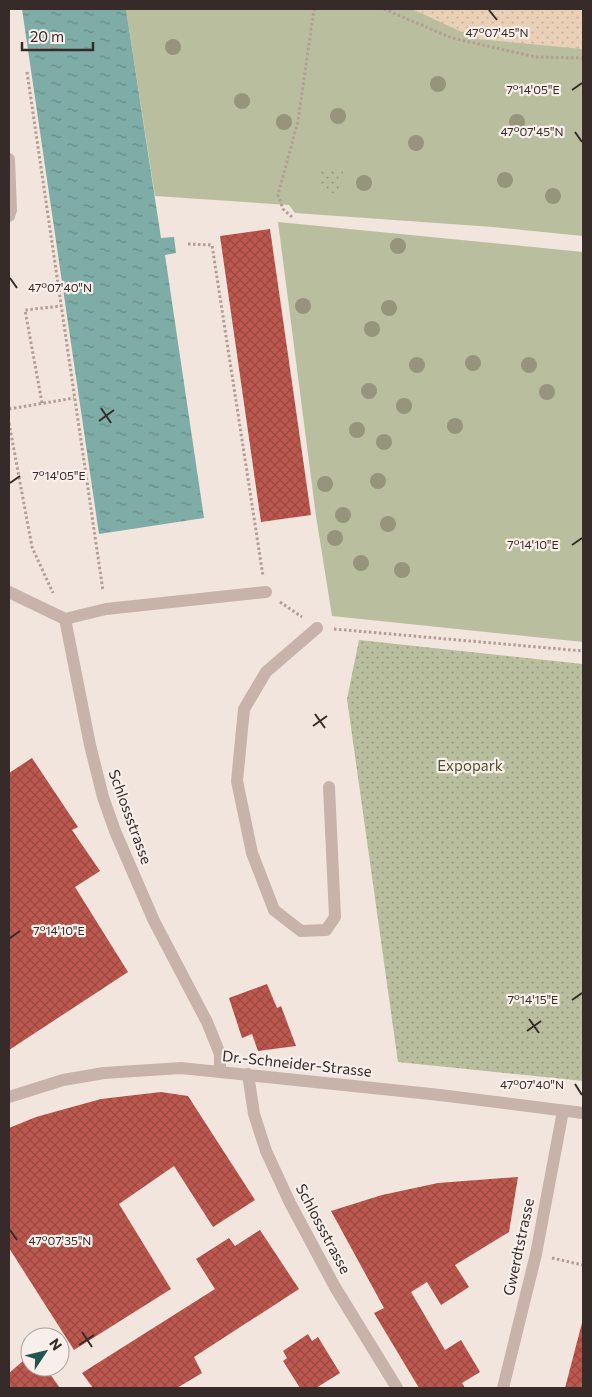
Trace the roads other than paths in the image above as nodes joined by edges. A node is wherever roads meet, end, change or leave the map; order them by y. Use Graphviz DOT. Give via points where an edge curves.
graph roads {
  1 [pos="9,159"];
  2 [pos="9,216"];
  3 [pos="9,592"];
  4 [pos="266,592"];
  5 [pos="65,618"];
  6 [pos="317,628"];
  7 [pos="329,787"];
  8 [pos="220,1072"];
  9 [pos="248,1074"];
  10 [pos="9,1097"];
  11 [pos="564,1111"];
  12 [pos="583,1113"];
  13 [pos="397,1388"];
  14 [pos="503,1388"];
  1 -- 2 [label="street"];
  3 -- 5 [label="street"];
  4 -- 5 [label="street" via="106,609"];
  5 -- 8 [label="street, Schlossstrasse" via="103,798 154,921 207,1022 220,1054"];
  6 -- 7 [label="street" via="266,672 244,709 237,781 252,853 274,910 301,932 326,930 335,917"];
  8 -- 9 [label="street, Dr.-Schneider-Strasse"];
  8 -- 10 [label="street, Dr.-Schneider-Strasse" via="181,1068 104,1073 63,1080"];
  9 -- 11 [label="street, Dr.-Schneider-Strasse"];
  9 -- 13 [label="street, Schlossstrasse" via="254,1114 266,1151 290,1203 335,1287"];
  11 -- 12 [label="street, Dr.-Schneider-Strasse"];
  11 -- 14 [label="street, Gwerdtstrasse" via="536,1254"];
}
